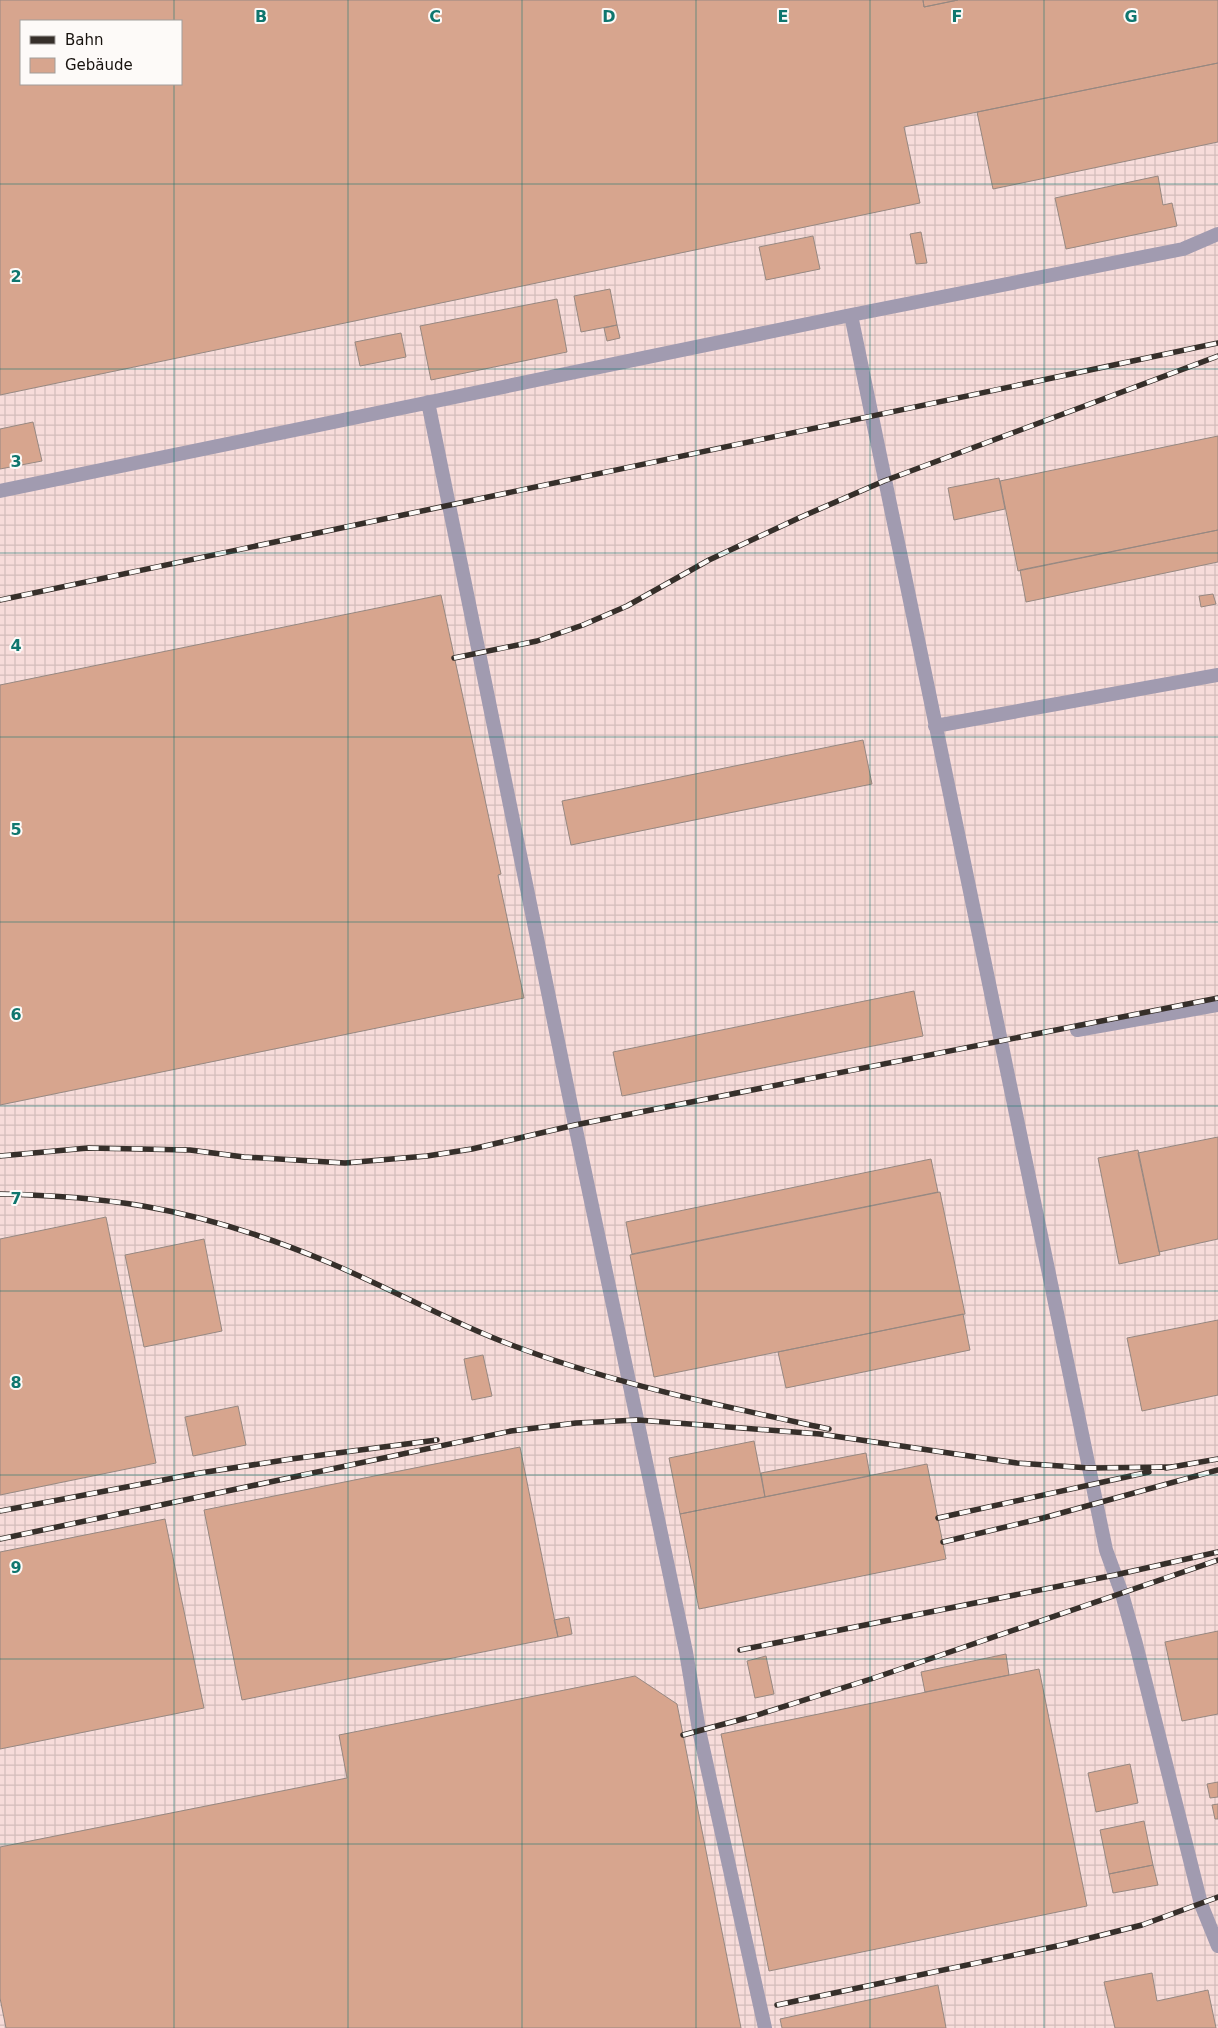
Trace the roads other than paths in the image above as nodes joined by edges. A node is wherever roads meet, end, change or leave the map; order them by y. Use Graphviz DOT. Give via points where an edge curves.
graph roads {
  1 [pos="1218,234"];
  2 [pos="851,316"];
  3 [pos="428,402"];
  4 [pos="0,490"];
  5 [pos="1218,674"];
  6 [pos="935,726"];
  7 [pos="1218,1005"];
  8 [pos="1077,1030"];
  9 [pos="1218,1946"];
  10 [pos="766,2028"];
  1 -- 2 [label="lane" via="1184,249"];
  2 -- 3 [label="lane"];
  2 -- 6 [label="lane"];
  3 -- 4 [label="lane"];
  3 -- 10 [label="lane" via="686,1652 699,1730"];
  5 -- 6 [label="lane"];
  6 -- 9 [label="lane" via="1106,1550 1136,1644 1201,1904"];
  7 -- 8 [label="lane"];
}
